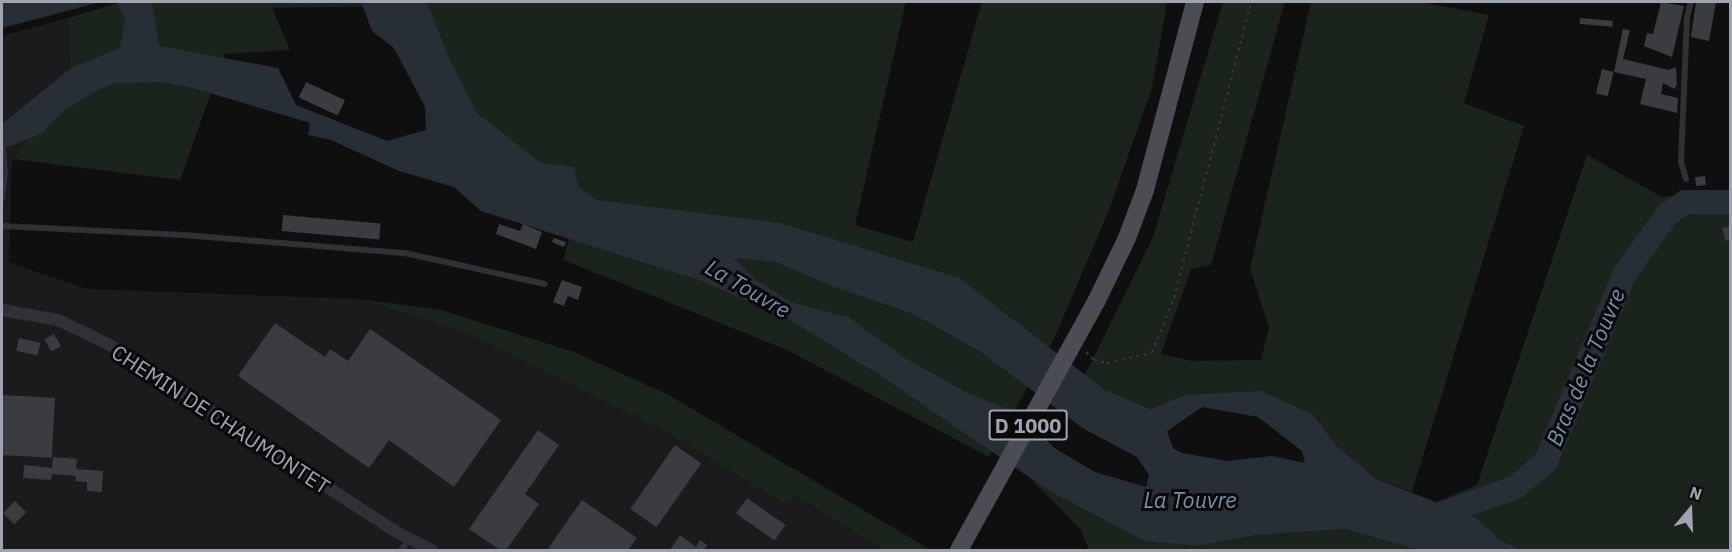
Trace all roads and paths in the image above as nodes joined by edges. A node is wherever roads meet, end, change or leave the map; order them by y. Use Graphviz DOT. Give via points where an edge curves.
graph roads {
  1 [pos="1190,2"];
  2 [pos="1195,2"];
  3 [pos="1251,2"];
  4 [pos="1691,2"];
  5 [pos="1182,50"];
  6 [pos="2,139"];
  7 [pos="1686,179"];
  8 [pos="2,199"];
  9 [pos="2,226"];
  10 [pos="545,284"];
  11 [pos="2,310"];
  12 [pos="1081,347"];
  13 [pos="409,539"];
  14 [pos="401,550"];
  15 [pos="432,550"];
  16 [pos="959,550"];
  1 -- 5 [label="main road, D 1000"];
  2 -- 5 [label="main road, D 1000"];
  3 -- 12 [label="path" via="1174,298 1152,353 1107,363 1094,360"];
  4 -- 7 [label="lane" via="1687,17 1681,161"];
  5 -- 16 [label="main road, D 1000, bridge" via="1145,190 1127,238"];
  6 -- 8 [label="lane"];
  9 -- 10 [label="lane" via="184,235 405,253"];
  11 -- 13 [label="street, CHEMIN DE CHAUMONTET" via="58,320 108,344"];
  13 -- 14 [label="lane"];
  13 -- 15 [label="street, CHEMIN DE CHAUMONTET"];
}
